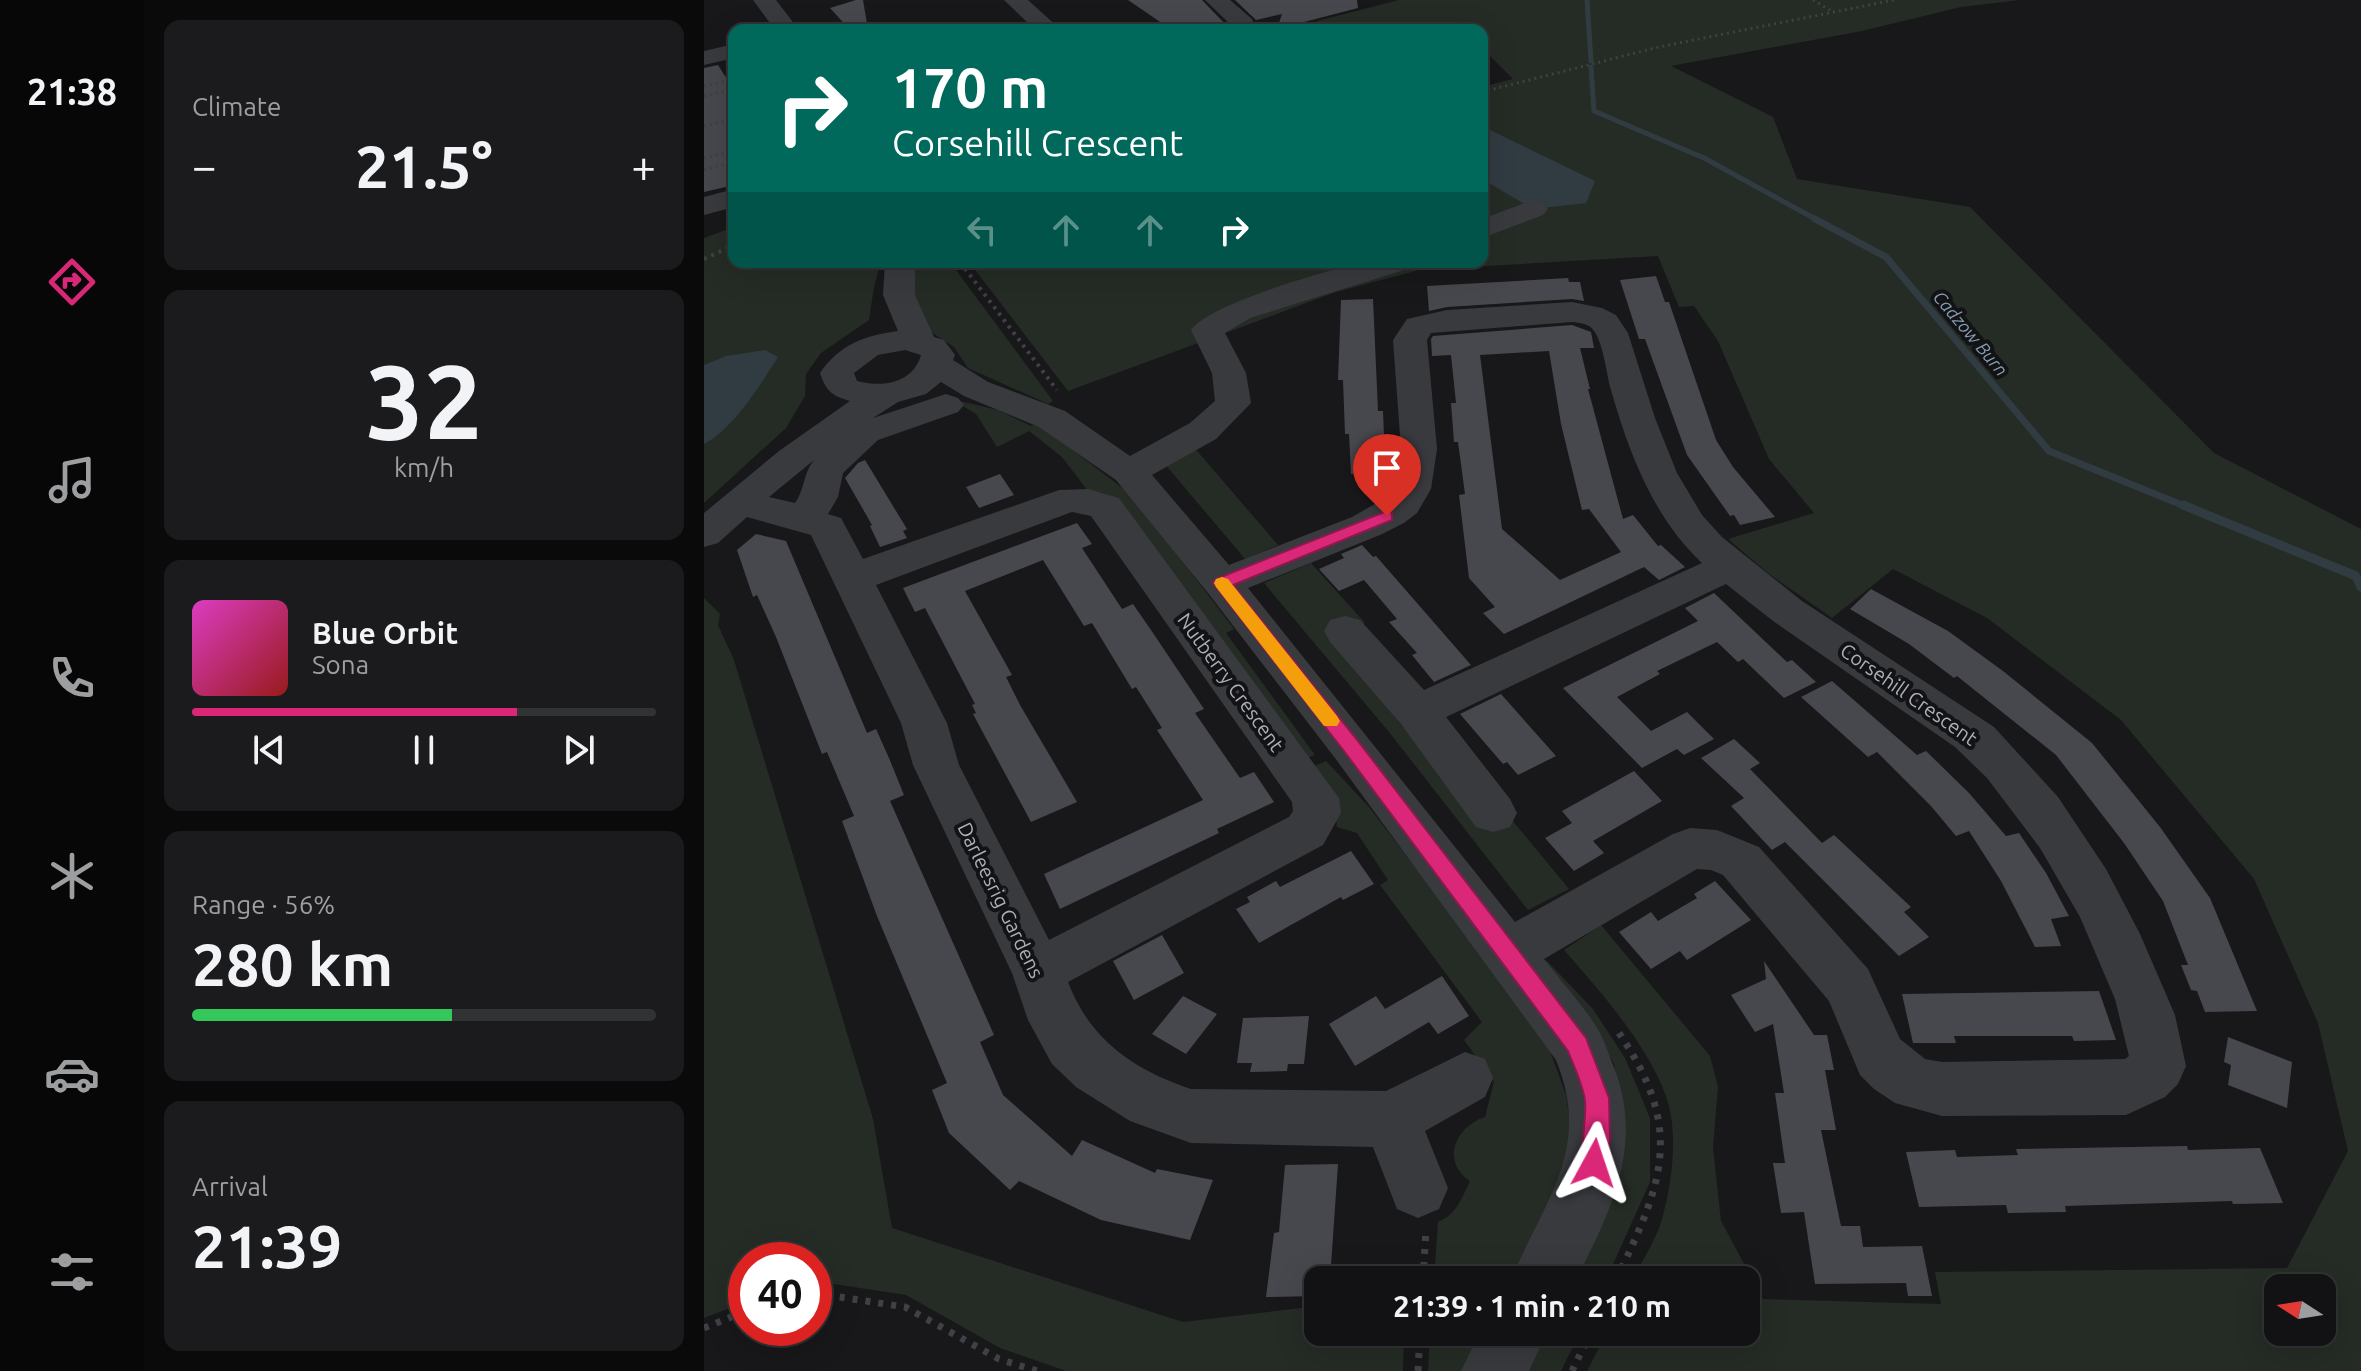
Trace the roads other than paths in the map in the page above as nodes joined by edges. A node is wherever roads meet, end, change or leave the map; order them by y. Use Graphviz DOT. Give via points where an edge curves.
graph roads {
  1 [pos="764,0"];
  2 [pos="1015,0"];
  3 [pos="1231,3"];
  4 [pos="782,24"];
  5 [pos="1042,24"];
  6 [pos="1244,24"];
  7 [pos="728,52"];
  8 [pos="704,58"];
  9 [pos="728,200"];
  10 [pos="704,206"];
  11 [pos="1533,209"];
  12 [pos="1488,227"];
  13 [pos="900,268"];
  14 [pos="1377,268"];
  15 [pos="899,295"];
  16 [pos="871,346"];
  17 [pos="928,354"];
  18 [pos="842,387"];
  19 [pos="897,391"];
  20 [pos="961,397"];
  21 [pos="1129,472"];
  22 [pos="739,504"];
  23 [pos="803,519"];
  24 [pos="1732,565"];
  25 [pos="853,578"];
  26 [pos="1222,583"];
  27 [pos="1345,631"];
  28 [pos="1417,712"];
  29 [pos="1493,813"];
  30 [pos="1506,954"];
  31 [pos="1038,972"];
  32 [pos="1465,1078"];
  33 [pos="1391,1119"];
  34 [pos="1418,1188"];
  35 [pos="1549,1266"];
  36 [pos="1507,1346"];
  37 [pos="1494,1371"];
  1 -- 4 [label="street"];
  2 -- 5 [label="street"];
  3 -- 6 [label="street"];
  7 -- 8 [label="street"];
  9 -- 10 [label="street"];
  11 -- 12 [label="street"];
  13 -- 15 [label="street"];
  14 -- 21 [label="street" via="1239,311 1207,330 1229,373 1233,403 1203,431"];
  15 -- 16 [label="street"];
  15 -- 17 [label="street"];
  16 -- 17 [label="street" via="905,340"];
  16 -- 18 [label="street" via="841,366 837,373"];
  17 -- 19 [label="street" via="931,374"];
  17 -- 20 [label="street"];
  18 -- 19 [label="street" via="854,393"];
  18 -- 22 [label="street" via="821,419"];
  19 -- 20 [label="street"];
  19 -- 22 [label="street" via="830,430"];
  20 -- 21 [label="street" via="1052,419"];
  20 -- 23 [label="street" via="865,432 825,470 824,490"];
  21 -- 26 [label="street"];
  22 -- 23 [label="street, Darleesrig Gardens"];
  23 -- 25 [label="street, Darleesrig Gardens" via="827,527"];
  24 -- 26 [label="street, Corsehill Crescent" via="1708,546 1679,510 1646,450 1606,322 1572,312 1419,326 1410,340 1420,467 1404,504 1376,521"];
  24 -- 28 [label="street"];
  24 -- 30 [label="street, Corsehill Crescent" via="1759,590 1983,745 2032,802 2068,849 2101,906 2135,982 2158,1066 2126,1088 1942,1089 1915,1084 1880,1057 1849,986 1741,861 1717,850 1690,848"];
  25 -- 31 [label="street, Darleesrig Gardens" via="924,723 936,765"];
  25 -- 31 [label="street, Nutberry Crescent" via="1059,502 1096,502 1105,507 1315,798 1317,813 1306,831"];
  26 -- 30 [label="street"];
  27 -- 28 [label="street"];
  28 -- 29 [label="street"];
  30 -- 35 [label="street" via="1578,1046 1597,1098 1598,1141 1590,1185"];
  31 -- 33 [label="street, Darleesrig Gardens" via="1055,1020 1072,1046 1096,1069 1150,1102 1191,1116"];
  32 -- 33 [label="street, Darleesrig Gardens"];
  33 -- 34 [label="street"];
  36 -- 37 [label="street"];
}
